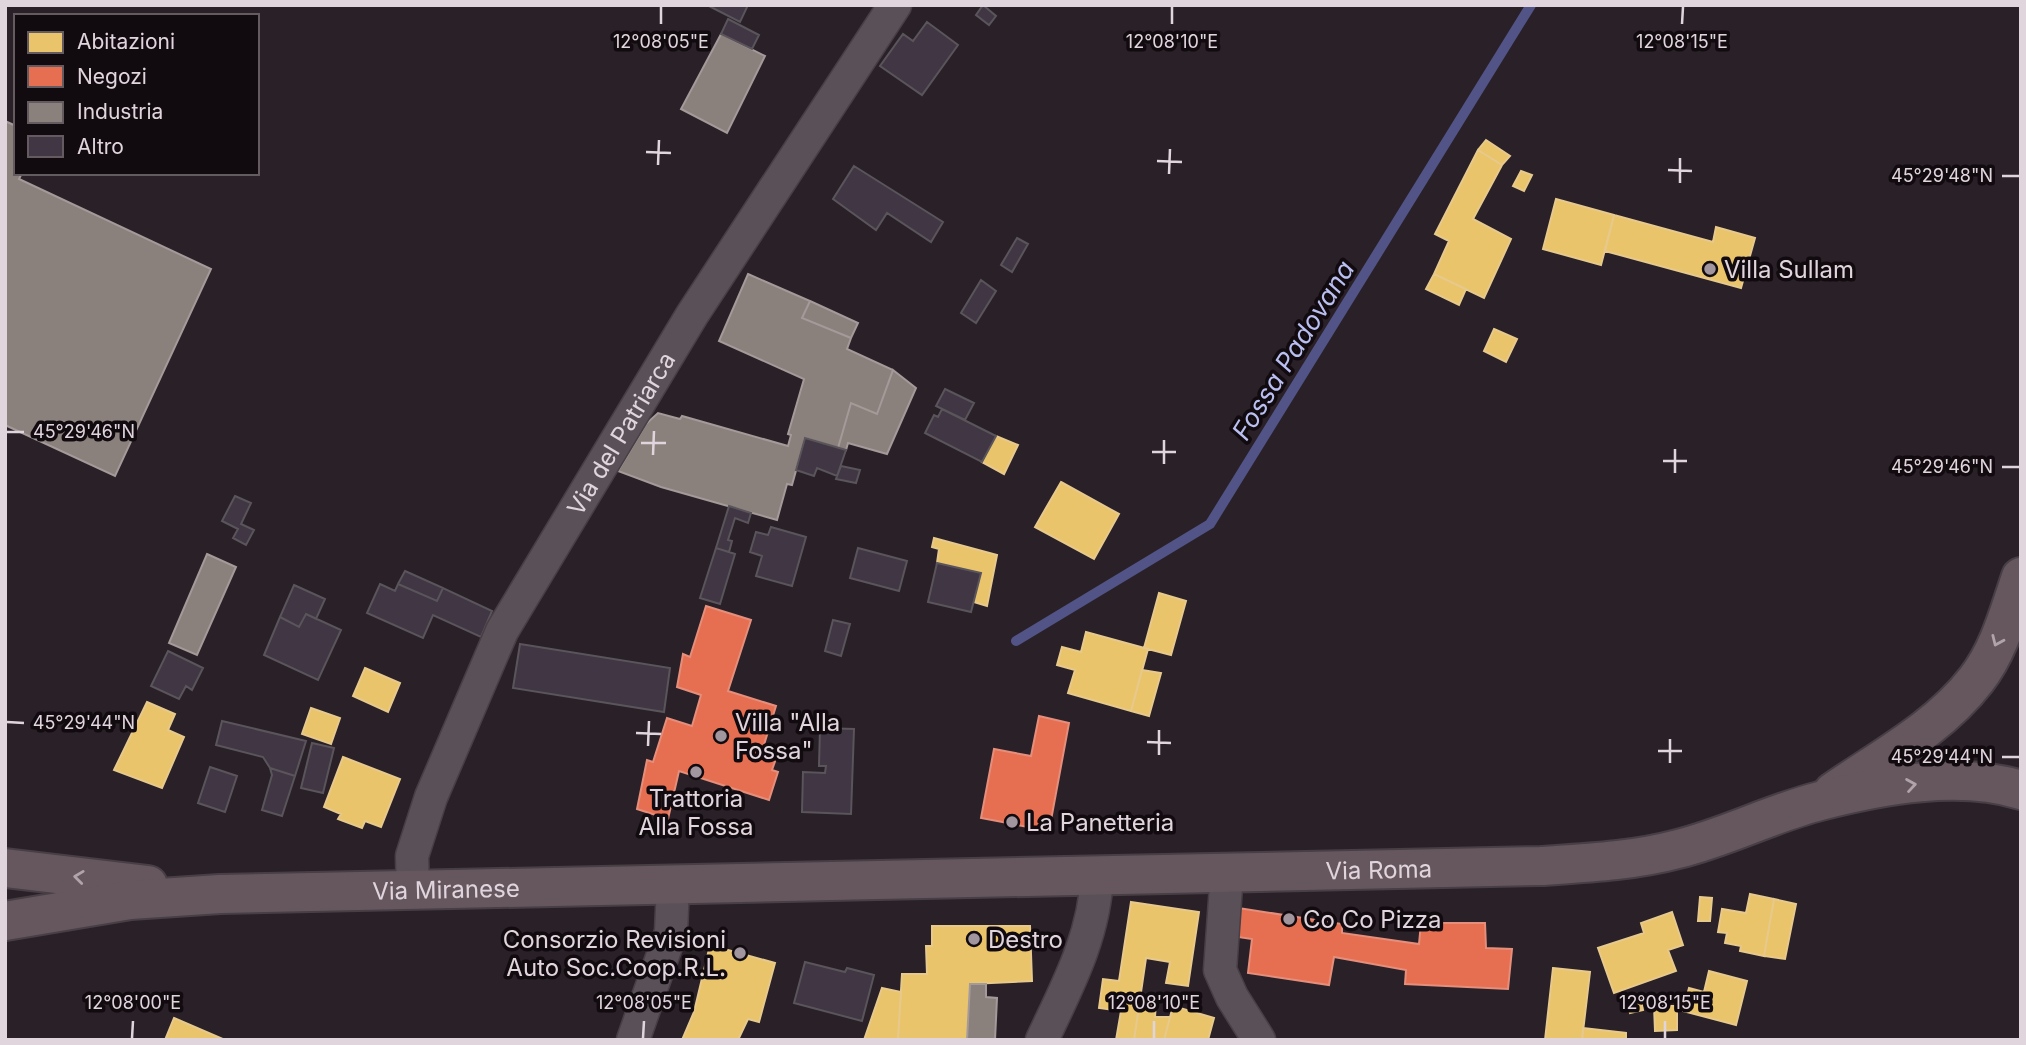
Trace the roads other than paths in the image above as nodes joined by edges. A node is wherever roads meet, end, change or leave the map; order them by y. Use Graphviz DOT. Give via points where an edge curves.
graph roads {
  1 [pos="895,5"];
  2 [pos="2021,577"];
  3 [pos="2021,790"];
  4 [pos="1819,801"];
  5 [pos="5,868"];
  6 [pos="1227,872"];
  7 [pos="1097,875"];
  8 [pos="927,879"];
  9 [pos="673,886"];
  10 [pos="413,892"];
  11 [pos="220,894"];
  12 [pos="5,921"];
  13 [pos="633,1040"];
  14 [pos="1042,1040"];
  15 [pos="1259,1040"];
  1 -- 10 [label="street, Via del Patriarca" via="692,315 502,631 432,797 412,856"];
  2 -- 4 [label="main road, one-way" via="1989,660 1962,697 1927,728"];
  4 -- 3 [label="main road, one-way" via="1942,780 1970,779"];
  4 -- 6 [label="main road, Via Roma" via="1716,838 1621,860 1541,866"];
  11 -- 5 [label="main road, Via Miranese, one-way"];
  6 -- 7 [label="main road, Via Roma"];
  6 -- 15 [label="street" via="1220,970"];
  7 -- 8 [label="main road, Via Roma"];
  7 -- 14 [label="street" via="1093,919"];
  8 -- 9 [label="main road, Via Miranese"];
  9 -- 10 [label="main road, Via Miranese"];
  9 -- 13 [label="street" via="671,932"];
  10 -- 11 [label="main road, Via Miranese"];
  11 -- 12 [label="main road, Via Miranese" via="130,900"];
}
